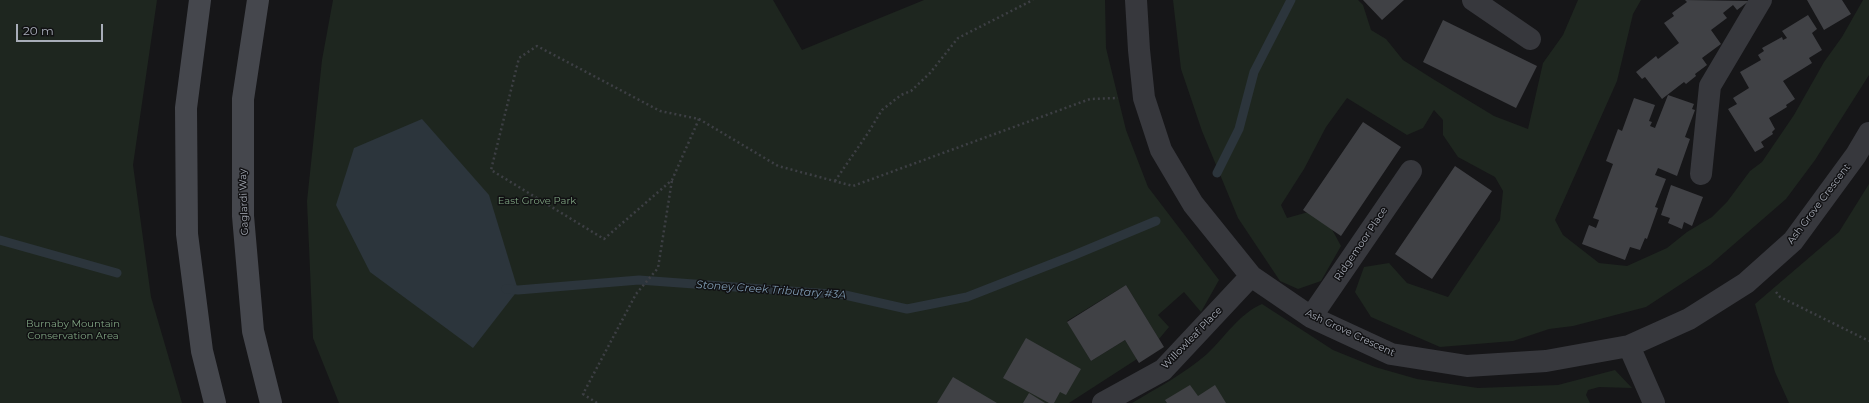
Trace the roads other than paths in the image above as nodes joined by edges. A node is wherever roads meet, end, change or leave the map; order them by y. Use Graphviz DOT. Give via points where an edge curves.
graph roads {
  1 [pos="200,0"];
  2 [pos="258,0"];
  3 [pos="1136,0"];
  4 [pos="1473,0"];
  5 [pos="1761,0"];
  6 [pos="1530,39"];
  7 [pos="1869,133"];
  8 [pos="1411,171"];
  9 [pos="1701,174"];
  10 [pos="1251,276"];
  11 [pos="1310,317"];
  12 [pos="1629,346"];
  13 [pos="215,403"];
  14 [pos="271,403"];
  15 [pos="1103,403"];
  16 [pos="1654,403"];
  1 -- 13 [label="main road" via="186,108 187,234 202,351"];
  2 -- 14 [label="main road, Gaglardi Way" via="243,99 243,216 254,331"];
  3 -- 10 [label="street, Ash Grove Crescent" via="1144,98 1161,150 1193,204"];
  4 -- 6 [label="street"];
  5 -- 9 [label="street" via="1710,86"];
  7 -- 12 [label="street, Ash Grove Crescent" via="1856,155 1793,241 1746,284 1689,319"];
  8 -- 11 [label="street, Ridgemoor Place"];
  10 -- 11 [label="street, Ash Grove Crescent"];
  10 -- 15 [label="street, Willowleaf Place" via="1163,370"];
  11 -- 12 [label="street, Ash Grove Crescent" via="1391,354 1467,366 1546,361"];
  12 -- 16 [label="street"];
}
